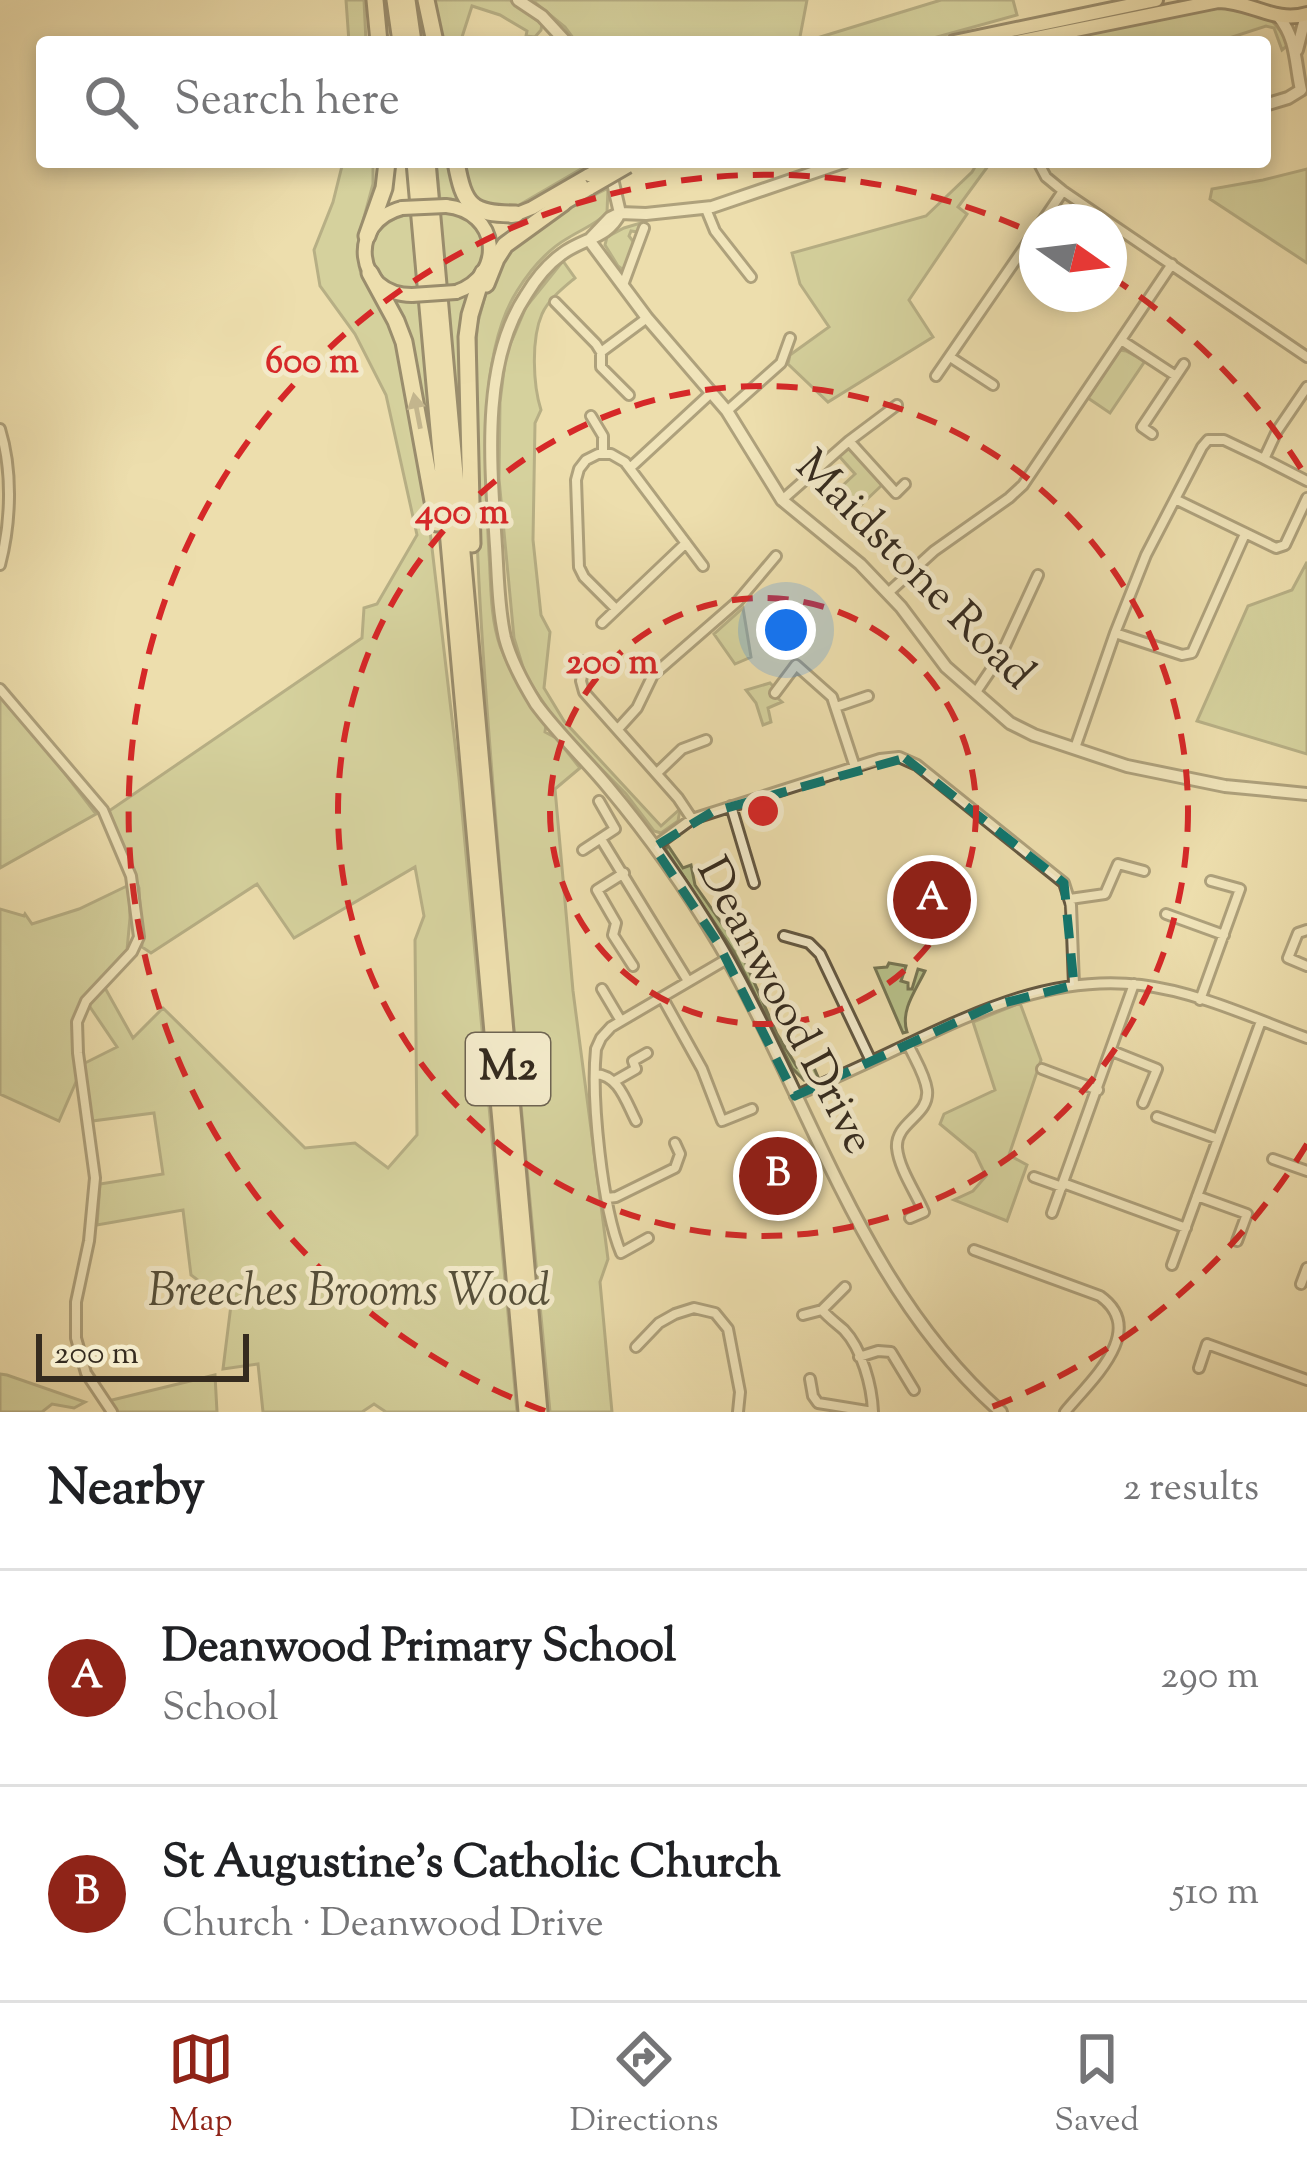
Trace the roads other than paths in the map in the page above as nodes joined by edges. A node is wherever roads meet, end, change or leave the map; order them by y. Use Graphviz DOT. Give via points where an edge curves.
graph roads {
  1 [pos="376,0"];
  2 [pos="395,0"];
  3 [pos="407,0"];
  4 [pos="426,0"];
  5 [pos="518,0"];
  6 [pos="1156,0"];
  7 [pos="1261,5"];
  8 [pos="1307,15"];
  9 [pos="1279,17"];
  10 [pos="379,36"];
  11 [pos="400,36"];
  12 [pos="412,36"];
  13 [pos="434,36"];
  14 [pos="560,36"];
  15 [pos="983,36"];
  16 [pos="1046,36"];
  17 [pos="1296,53"];
  18 [pos="1304,90"];
  19 [pos="1271,103"];
  20 [pos="386,168"];
  21 [pos="416,168"];
  22 [pos="428,168"];
  23 [pos="458,168"];
  24 [pos="603,168"];
  25 [pos="611,168"];
  26 [pos="622,168"];
  27 [pos="826,168"];
  28 [pos="1041,168"];
  29 [pos="589,181"];
  30 [pos="1063,191"];
  31 [pos="563,203"];
  32 [pos="1054,204"];
  33 [pos="706,209"];
  34 [pos="472,213"];
  35 [pos="620,213"];
  36 [pos="516,214"];
  37 [pos="639,234"];
  38 [pos="367,236"];
  39 [pos="590,241"];
  40 [pos="1019,256"];
  41 [pos="1172,264"];
  42 [pos="486,266"];
  43 [pos="370,273"];
  44 [pos="751,277"];
  45 [pos="623,285"];
  46 [pos="555,302"];
  47 [pos="647,319"];
  48 [pos="790,338"];
  49 [pos="1121,340"];
  50 [pos="601,352"];
  51 [pos="950,357"];
  52 [pos="1307,357"];
  53 [pos="1184,364"];
  54 [pos="467,368"];
  55 [pos="936,376"];
  56 [pos="1176,376"];
  57 [pos="993,385"];
  58 [pos="1307,387"];
  59 [pos="711,392"];
  60 [pos="629,395"];
  61 [pos="897,405"];
  62 [pos="727,411"];
  63 [pos="591,416"];
  64 [pos="0,429"];
  65 [pos="1152,434"];
  66 [pos="849,441"];
  67 [pos="603,453"];
  68 [pos="1264,460"];
  69 [pos="630,468"];
  70 [pos="1307,481"];
  71 [pos="905,484"];
  72 [pos="1307,498"];
  73 [pos="782,500"];
  74 [pos="1175,500"];
  75 [pos="1245,534"];
  76 [pos="686,543"];
  77 [pos="776,556"];
  78 [pos="0,565"];
  79 [pos="703,566"];
  80 [pos="1038,575"];
  81 [pos="888,593"];
  82 [pos="454,608"];
  83 [pos="616,609"];
  84 [pos="602,623"];
  85 [pos="1115,633"];
  86 [pos="470,637"];
  87 [pos="585,661"];
  88 [pos="0,688"];
  89 [pos="775,693"];
  90 [pos="975,693"];
  91 [pos="868,696"];
  92 [pos="836,706"];
  93 [pos="618,729"];
  94 [pos="706,740"];
  95 [pos="1075,750"];
  96 [pos="855,766"];
  97 [pos="657,772"];
  98 [pos="1307,794"];
  99 [pos="598,801"];
  100 [pos="731,806"];
  101 [pos="692,819"];
  102 [pos="601,839"];
  103 [pos="653,847"];
  104 [pos="583,850"];
  105 [pos="1144,871"];
  106 [pos="624,873"];
  107 [pos="1211,880"];
  108 [pos="754,883"];
  109 [pos="1070,898"];
  110 [pos="1166,914"];
  111 [pos="1307,930"];
  112 [pos="1224,935"];
  113 [pos="784,936"];
  114 [pos="727,959"];
  115 [pos="1307,965"];
  116 [pos="633,966"];
  117 [pos="688,981"];
  118 [pos="1134,984"];
  119 [pos="1074,985"];
  120 [pos="602,989"];
  121 [pos="662,997"];
  122 [pos="1200,1000"];
  123 [pos="621,1021"];
  124 [pos="1262,1021"];
  125 [pos="1307,1038"];
  126 [pos="908,1044"];
  127 [pos="1112,1051"];
  128 [pos="647,1053"];
  129 [pos="871,1061"];
  130 [pos="1042,1069"];
  131 [pos="595,1074"];
  132 [pos="615,1081"];
  133 [pos="1098,1090"];
  134 [pos="795,1096"];
  135 [pos="1143,1103"];
  136 [pos="752,1109"];
  137 [pos="1157,1117"];
  138 [pos="636,1121"];
  139 [pos="1218,1139"];
  140 [pos="675,1143"];
  141 [pos="1273,1159"];
  142 [pos="1307,1172"];
  143 [pos="1034,1177"];
  144 [pos="1063,1185"];
  145 [pos="1197,1196"];
  146 [pos="607,1198"];
  147 [pos="1052,1213"];
  148 [pos="910,1218"];
  149 [pos="1186,1228"];
  150 [pos="648,1238"];
  151 [pos="1237,1241"];
  152 [pos="974,1250"];
  153 [pos="1172,1265"];
  154 [pos="1307,1268"];
  155 [pos="1300,1284"];
  156 [pos="845,1287"];
  157 [pos="822,1310"];
  158 [pos="803,1315"];
  159 [pos="635,1347"];
  160 [pos="859,1357"];
  161 [pos="1198,1368"];
  162 [pos="810,1379"];
  163 [pos="1307,1380"];
  164 [pos="914,1390"];
  165 [pos="112,1412"];
  166 [pos="527,1412"];
  167 [pos="539,1412"];
  168 [pos="738,1412"];
  169 [pos="873,1412"];
  170 [pos="1000,1412"];
  171 [pos="1065,1412"];
  1 -- 10 [label="highway"];
  2 -- 11 [label="highway"];
  3 -- 12 [label="highway"];
  4 -- 13 [label="highway"];
  5 -- 14 [label="street"];
  6 -- 15 [label="main road"];
  7 -- 9 [label="main road"];
  7 -- 16 [label="main road" via="1218,1"];
  8 -- 9 [label="main road"];
  8 -- 17 [label="street"];
  9 -- 17 [label="street"];
  17 -- 18 [label="street"];
  18 -- 19 [label="street"];
  20 -- 38 [label="highway"];
  21 -- 82 [label="highway, M2"];
  22 -- 86 [label="highway, M2"];
  23 -- 34 [label="highway" via="457,189"];
  23 -- 36 [label="highway" via="472,206"];
  24 -- 29 [label="main road, bridge"];
  25 -- 35 [label="street"];
  26 -- 29 [label="main road, bridge"];
  27 -- 33 [label="street"];
  28 -- 30 [label="street"];
  29 -- 31 [label="main road"];
  29 -- 36 [label="main road"];
  30 -- 32 [label="street"];
  30 -- 41 [label="street"];
  31 -- 42 [label="main road" via="504,239"];
  31 -- 54 [label="highway, M2" via="500,252 475,316"];
  33 -- 35 [label="street"];
  33 -- 44 [label="street"];
  34 -- 36 [label="main road"];
  34 -- 38 [label="main road, bridge" via="402,208 381,217"];
  34 -- 42 [label="main road" via="488,236"];
  35 -- 39 [label="street, Deanwood Drive"];
  37 -- 45 [label="street"];
  38 -- 43 [label="main road"];
  39 -- 45 [label="street, Maidstone Road"];
  39 -- 103 [label="street, Deanwood Drive" via="540,276 502,350 490,466 500,601 505,638 536,704"];
  40 -- 51 [label="street"];
  41 -- 49 [label="street"];
  41 -- 52 [label="street"];
  42 -- 43 [label="main road, bridge" via="469,287 412,296 387,291"];
  42 -- 54 [label="highway, M2" via="468,326"];
  82 -- 43 [label="highway, M2, one-way" via="404,342"];
  45 -- 47 [label="street, Maidstone Road"];
  46 -- 50 [label="street"];
  47 -- 50 [label="street"];
  47 -- 59 [label="street, Maidstone Road"];
  48 -- 62 [label="street" via="781,363"];
  49 -- 56 [label="street"];
  49 -- 81 [label="street" via="1017,492"];
  50 -- 60 [label="street" via="602,370"];
  51 -- 55 [label="street"];
  51 -- 57 [label="street"];
  53 -- 56 [label="street"];
  54 -- 86 [label="highway, M2"];
  56 -- 65 [label="street" via="1142,427"];
  58 -- 68 [label="street"];
  59 -- 62 [label="street, Maidstone Road"];
  59 -- 69 [label="street"];
  61 -- 66 [label="street"];
  62 -- 73 [label="street, Maidstone Road"];
  63 -- 67 [label="street"];
  64 -- 78 [label="street" via="8,467"];
  66 -- 71 [label="street" via="896,493"];
  66 -- 73 [label="street"];
  67 -- 69 [label="street"];
  67 -- 83 [label="street" via="577,475 578,562"];
  68 -- 70 [label="street"];
  68 -- 74 [label="street" via="1208,440"];
  69 -- 76 [label="street"];
  72 -- 75 [label="street" via="1285,545"];
  73 -- 81 [label="street, Maidstone Road"];
  74 -- 75 [label="street"];
  74 -- 85 [label="street"];
  75 -- 85 [label="street" via="1192,653"];
  76 -- 79 [label="street"];
  76 -- 83 [label="street"];
  77 -- 93 [label="street" via="738,601 656,671"];
  80 -- 90 [label="street"];
  81 -- 90 [label="street, Maidstone Road"];
  82 -- 166 [label="highway, M2"];
  83 -- 84 [label="street"];
  85 -- 95 [label="street"];
  86 -- 167 [label="highway, M2"];
  87 -- 93 [label="street" via="582,688"];
  88 -- 165 [label="street" via="103,810 131,876 140,937 77,1022 95,1178 76,1338 86,1373"];
  89 -- 92 [label="street" via="796,665"];
  90 -- 95 [label="street, Maidstone Road" via="1015,726"];
  91 -- 92 [label="street"];
  92 -- 96 [label="street"];
  93 -- 97 [label="street"];
  94 -- 97 [label="street"];
  95 -- 98 [label="street, Maidstone Road" via="1166,775"];
  96 -- 100 [label="street"];
  96 -- 109 [label="street" via="888,757 911,761 1052,871"];
  97 -- 101 [label="street"];
  99 -- 102 [label="street" via="616,829"];
  100 -- 101 [label="street"];
  100 -- 108 [label="street"];
  101 -- 103 [label="street"];
  102 -- 104 [label="street"];
  102 -- 106 [label="street"];
  103 -- 114 [label="street, Deanwood Drive"];
  105 -- 109 [label="street" via="1118,864 1105,894"];
  106 -- 116 [label="street" via="597,890"];
  106 -- 117 [label="street"];
  107 -- 112 [label="street" via="1240,889"];
  109 -- 119 [label="street"];
  110 -- 112 [label="street"];
  111 -- 115 [label="street" via="1288,958"];
  112 -- 122 [label="street"];
  113 -- 129 [label="street" via="820,954"];
  114 -- 117 [label="street"];
  114 -- 134 [label="street, Deanwood Drive"];
  117 -- 121 [label="street"];
  118 -- 119 [label="street"];
  118 -- 122 [label="street"];
  118 -- 127 [label="street"];
  119 -- 126 [label="street" via="1013,998"];
  120 -- 123 [label="street"];
  121 -- 123 [label="street"];
  121 -- 136 [label="street" via="722,1121"];
  122 -- 124 [label="street"];
  123 -- 131 [label="street" via="601,1037"];
  124 -- 125 [label="street"];
  124 -- 139 [label="street"];
  126 -- 129 [label="street"];
  126 -- 148 [label="street" via="927,1090 898,1142 924,1212"];
  127 -- 133 [label="street"];
  127 -- 135 [label="street" via="1157,1069"];
  128 -- 132 [label="street"];
  129 -- 134 [label="street"];
  130 -- 133 [label="street"];
  131 -- 132 [label="street"];
  131 -- 146 [label="street"];
  132 -- 138 [label="street"];
  133 -- 144 [label="street"];
  134 -- 170 [label="street, Deanwood Drive" via="899,1290 943,1353"];
  137 -- 139 [label="street"];
  139 -- 145 [label="street"];
  140 -- 146 [label="street" via="675,1168"];
  141 -- 142 [label="street"];
  143 -- 144 [label="street"];
  144 -- 147 [label="street"];
  144 -- 149 [label="street"];
  145 -- 149 [label="street"];
  145 -- 151 [label="street" via="1247,1214"];
  146 -- 150 [label="street" via="621,1253"];
  149 -- 153 [label="street"];
  152 -- 171 [label="street" via="1100,1295 1114,1310 1116,1346"];
  154 -- 155 [label="street"];
  156 -- 157 [label="street"];
  157 -- 158 [label="street"];
  157 -- 160 [label="street"];
  159 -- 168 [label="street" via="675,1313 716,1313 728,1329"];
  160 -- 164 [label="street" via="891,1352"];
  160 -- 169 [label="street"];
  161 -- 163 [label="street" via="1207,1344"];
  162 -- 169 [label="street" via="818,1403"];
}
